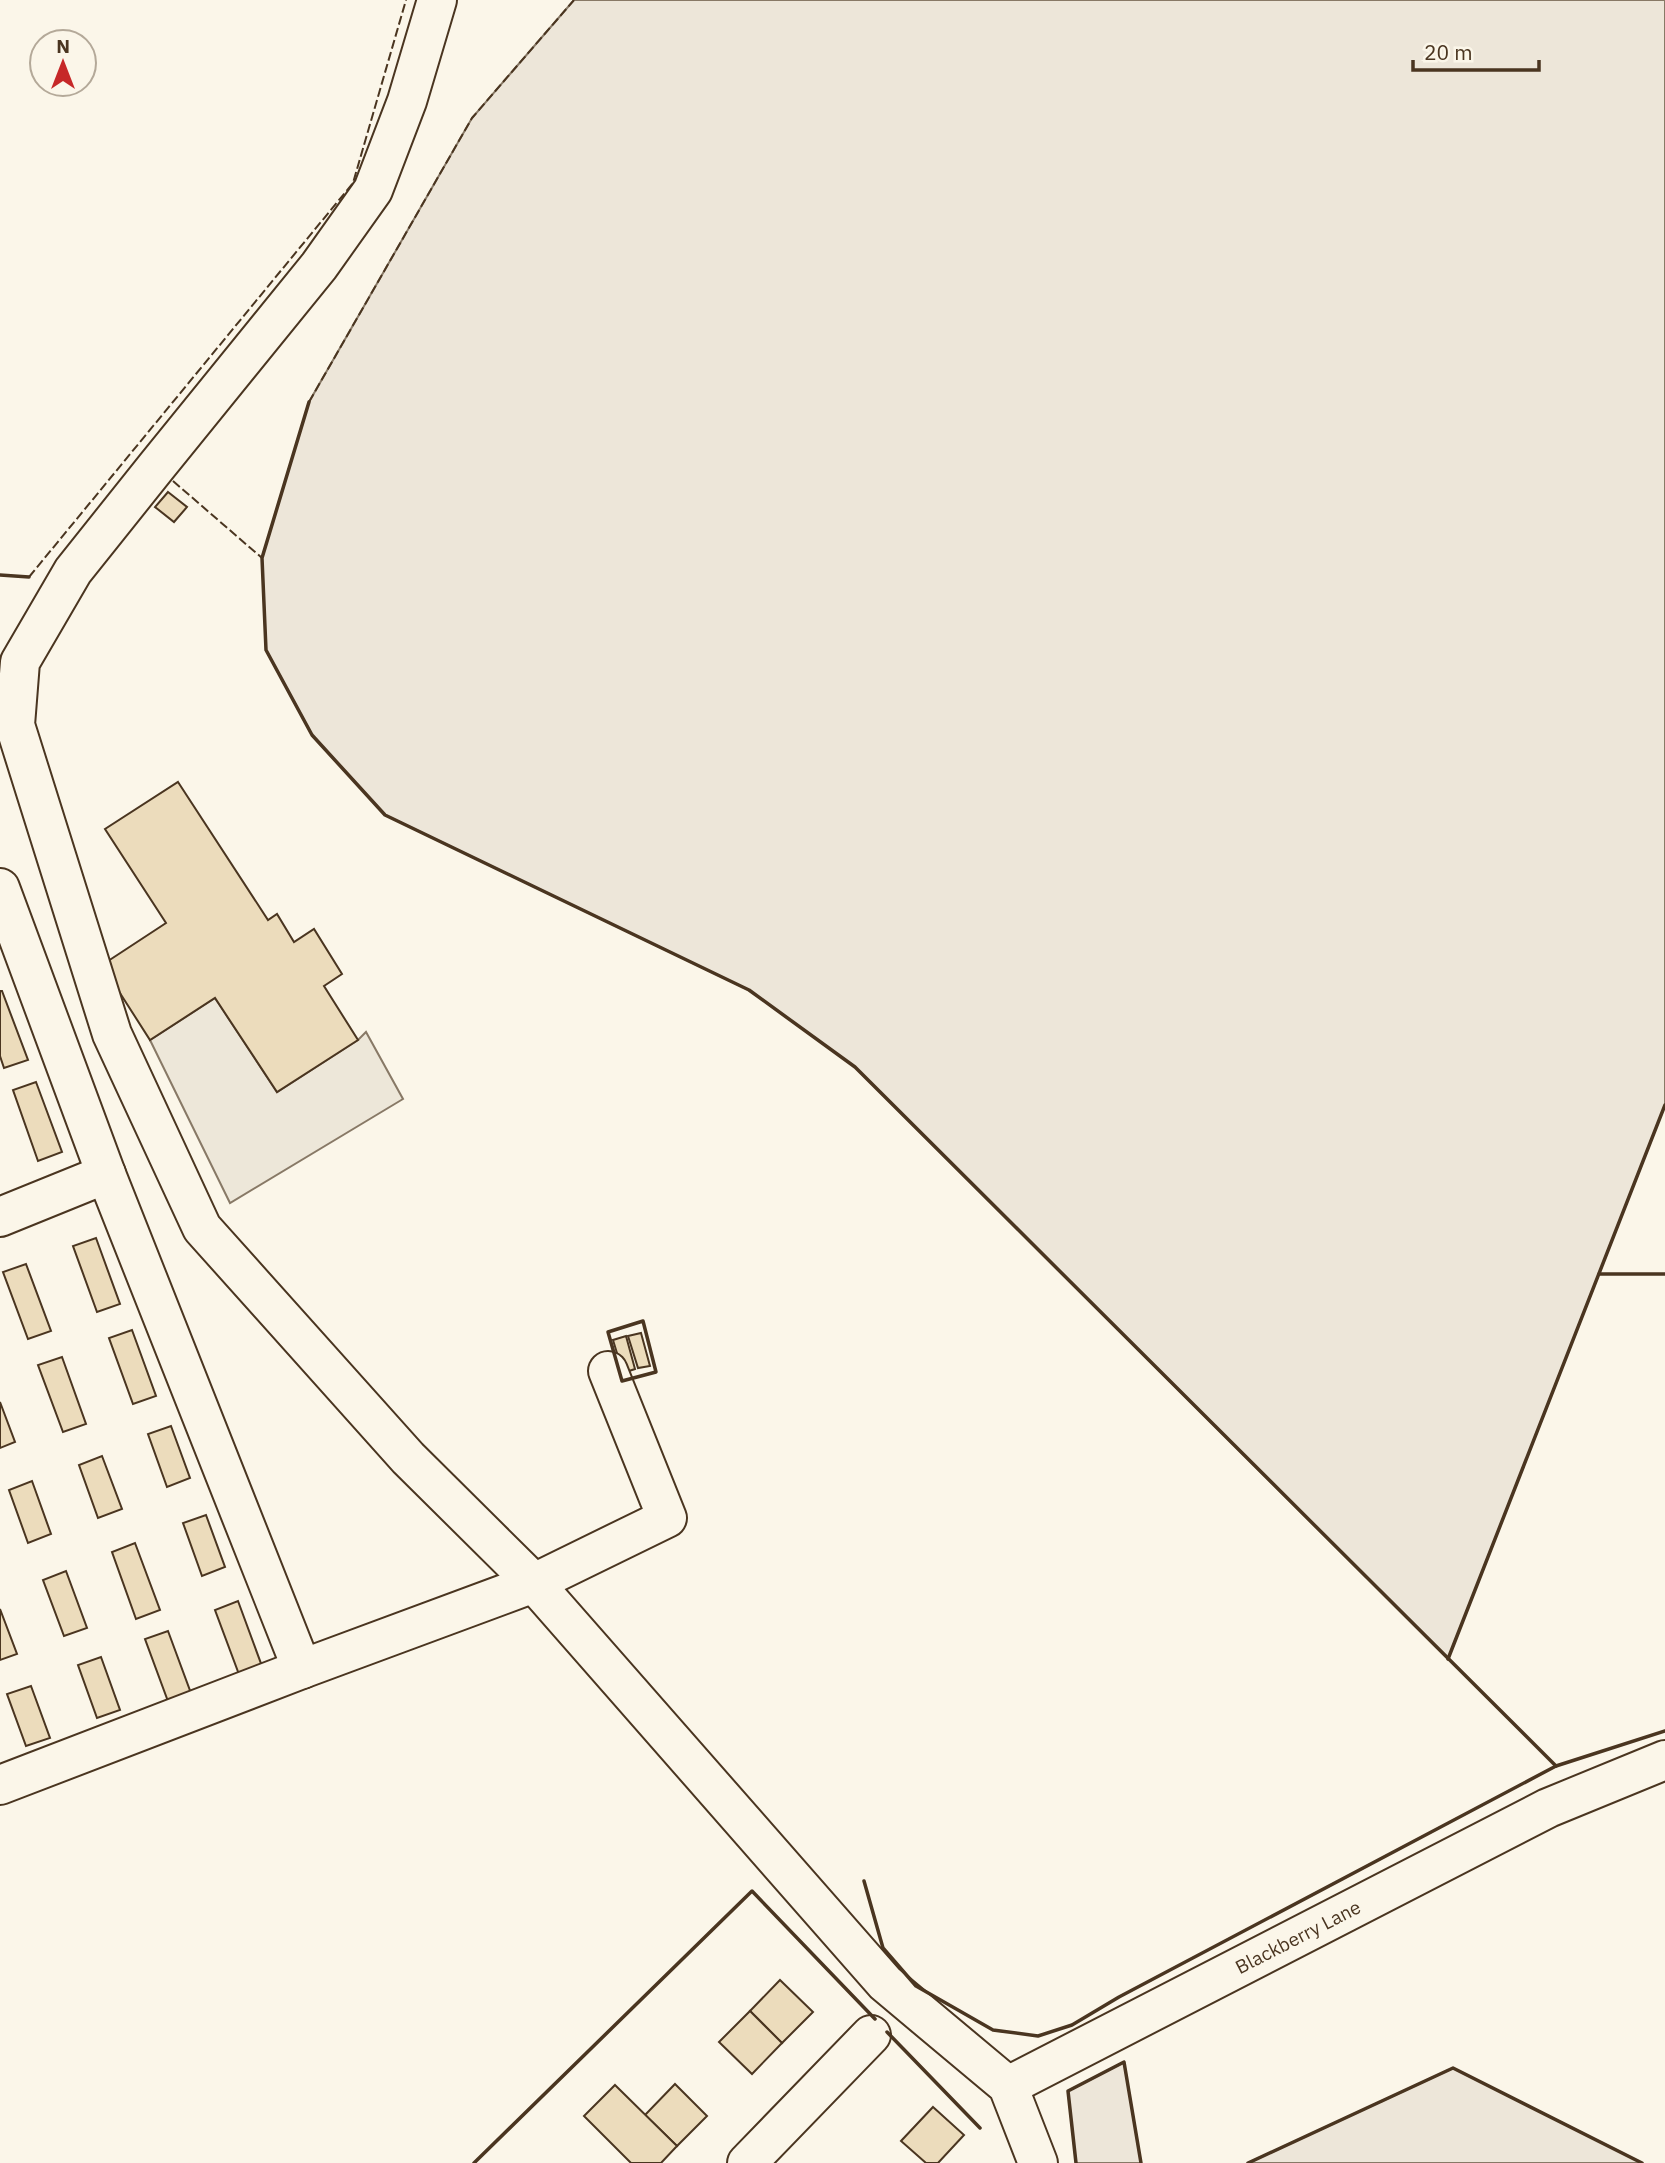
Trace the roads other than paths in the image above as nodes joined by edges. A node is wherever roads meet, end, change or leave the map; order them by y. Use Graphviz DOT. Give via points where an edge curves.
graph roads {
  1 [pos="436,0"];
  2 [pos="0,888"];
  3 [pos="106,1174"];
  4 [pos="0,1217"];
  5 [pos="608,1371"];
  6 [pos="534,1583"];
  7 [pos="302,1669"];
  8 [pos="1665,1760"];
  9 [pos="0,1785"];
  10 [pos="872,2035"];
  11 [pos="1008,2086"];
  12 [pos="746,2163"];
  13 [pos="1038,2163"];
  1 -- 6 [label="street" via="407,101 373,190 320,267 74,571 20,662 15,725 112,1034 202,1228 408,1458"];
  2 -- 3 [label="street"];
  3 -- 4 [label="street"];
  3 -- 7 [label="street"];
  5 -- 6 [label="street" via="667,1518"];
  6 -- 7 [label="street"];
  6 -- 11 [label="street" via="885,1983"];
  7 -- 9 [label="street"];
  8 -- 11 [label="street, Blackberry Lane" via="1548,1808"];
  10 -- 12 [label="street"];
  11 -- 13 [label="street"];
}
